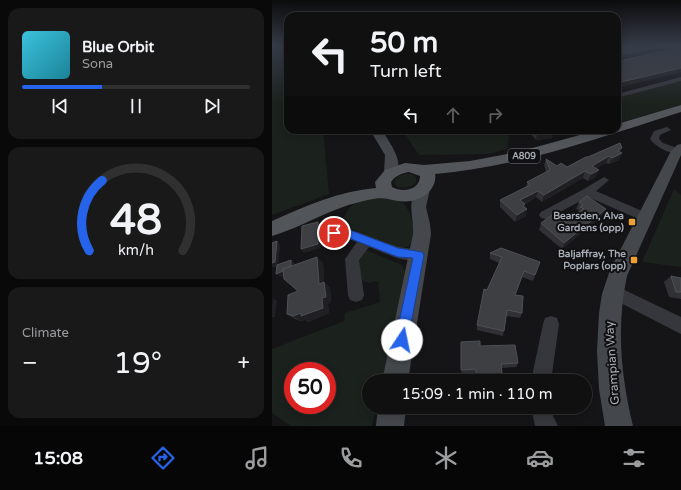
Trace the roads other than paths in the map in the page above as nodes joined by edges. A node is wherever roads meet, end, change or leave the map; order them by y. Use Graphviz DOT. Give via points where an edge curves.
graph roads {
  1 [pos="681,79"];
  2 [pos="621,95"];
  3 [pos="681,108"];
  4 [pos="621,127"];
  5 [pos="667,130"];
  6 [pos="378,134"];
  7 [pos="598,134"];
  8 [pos="679,150"];
  9 [pos="391,155"];
  10 [pos="420,177"];
  11 [pos="604,180"];
  12 [pos="391,186"];
  13 [pos="588,192"];
  14 [pos="418,207"];
  15 [pos="545,215"];
  16 [pos="645,217"];
  17 [pos="272,229"];
  18 [pos="334,233"];
  19 [pos="366,241"];
  20 [pos="419,255"];
  21 [pos="612,291"];
  22 [pos="356,295"];
  23 [pos="551,324"];
  24 [pos="681,326"];
  25 [pos="397,374"];
  26 [pos="542,374"];
  27 [pos="391,414"];
  28 [pos="542,414"];
  29 [pos="390,426"];
  30 [pos="547,426"];
  31 [pos="619,426"];
  1 -- 2 [label="street"];
  3 -- 4 [label="main road"];
  5 -- 8 [label="street" via="657,133 654,139 660,145"];
  6 -- 9 [label="main road"];
  7 -- 10 [label="main road, A809" via="534,154 448,169"];
  8 -- 16 [label="main road, Grampian Way"];
  9 -- 10 [label="main road"];
  9 -- 12 [label="main road"];
  10 -- 12 [label="main road"];
  10 -- 12 [label="main road" via="413,195"];
  10 -- 14 [label="main road"];
  11 -- 13 [label="street"];
  12 -- 14 [label="main road"];
  12 -- 17 [label="main road" via="298,216"];
  13 -- 15 [label="street"];
  13 -- 16 [label="street"];
  14 -- 20 [label="main road" via="422,224"];
  16 -- 21 [label="main road, Grampian Way"];
  18 -- 19 [label="street" via="347,233"];
  19 -- 20 [label="street" via="398,252"];
  19 -- 22 [label="street" via="352,259"];
  20 -- 25 [label="main road"];
  21 -- 24 [label="street"];
  21 -- 31 [label="main road, Grampian Way" via="608,338"];
  23 -- 26 [label="street"];
  27 -- 29 [label="main road"];
  28 -- 30 [label="street"];
}
